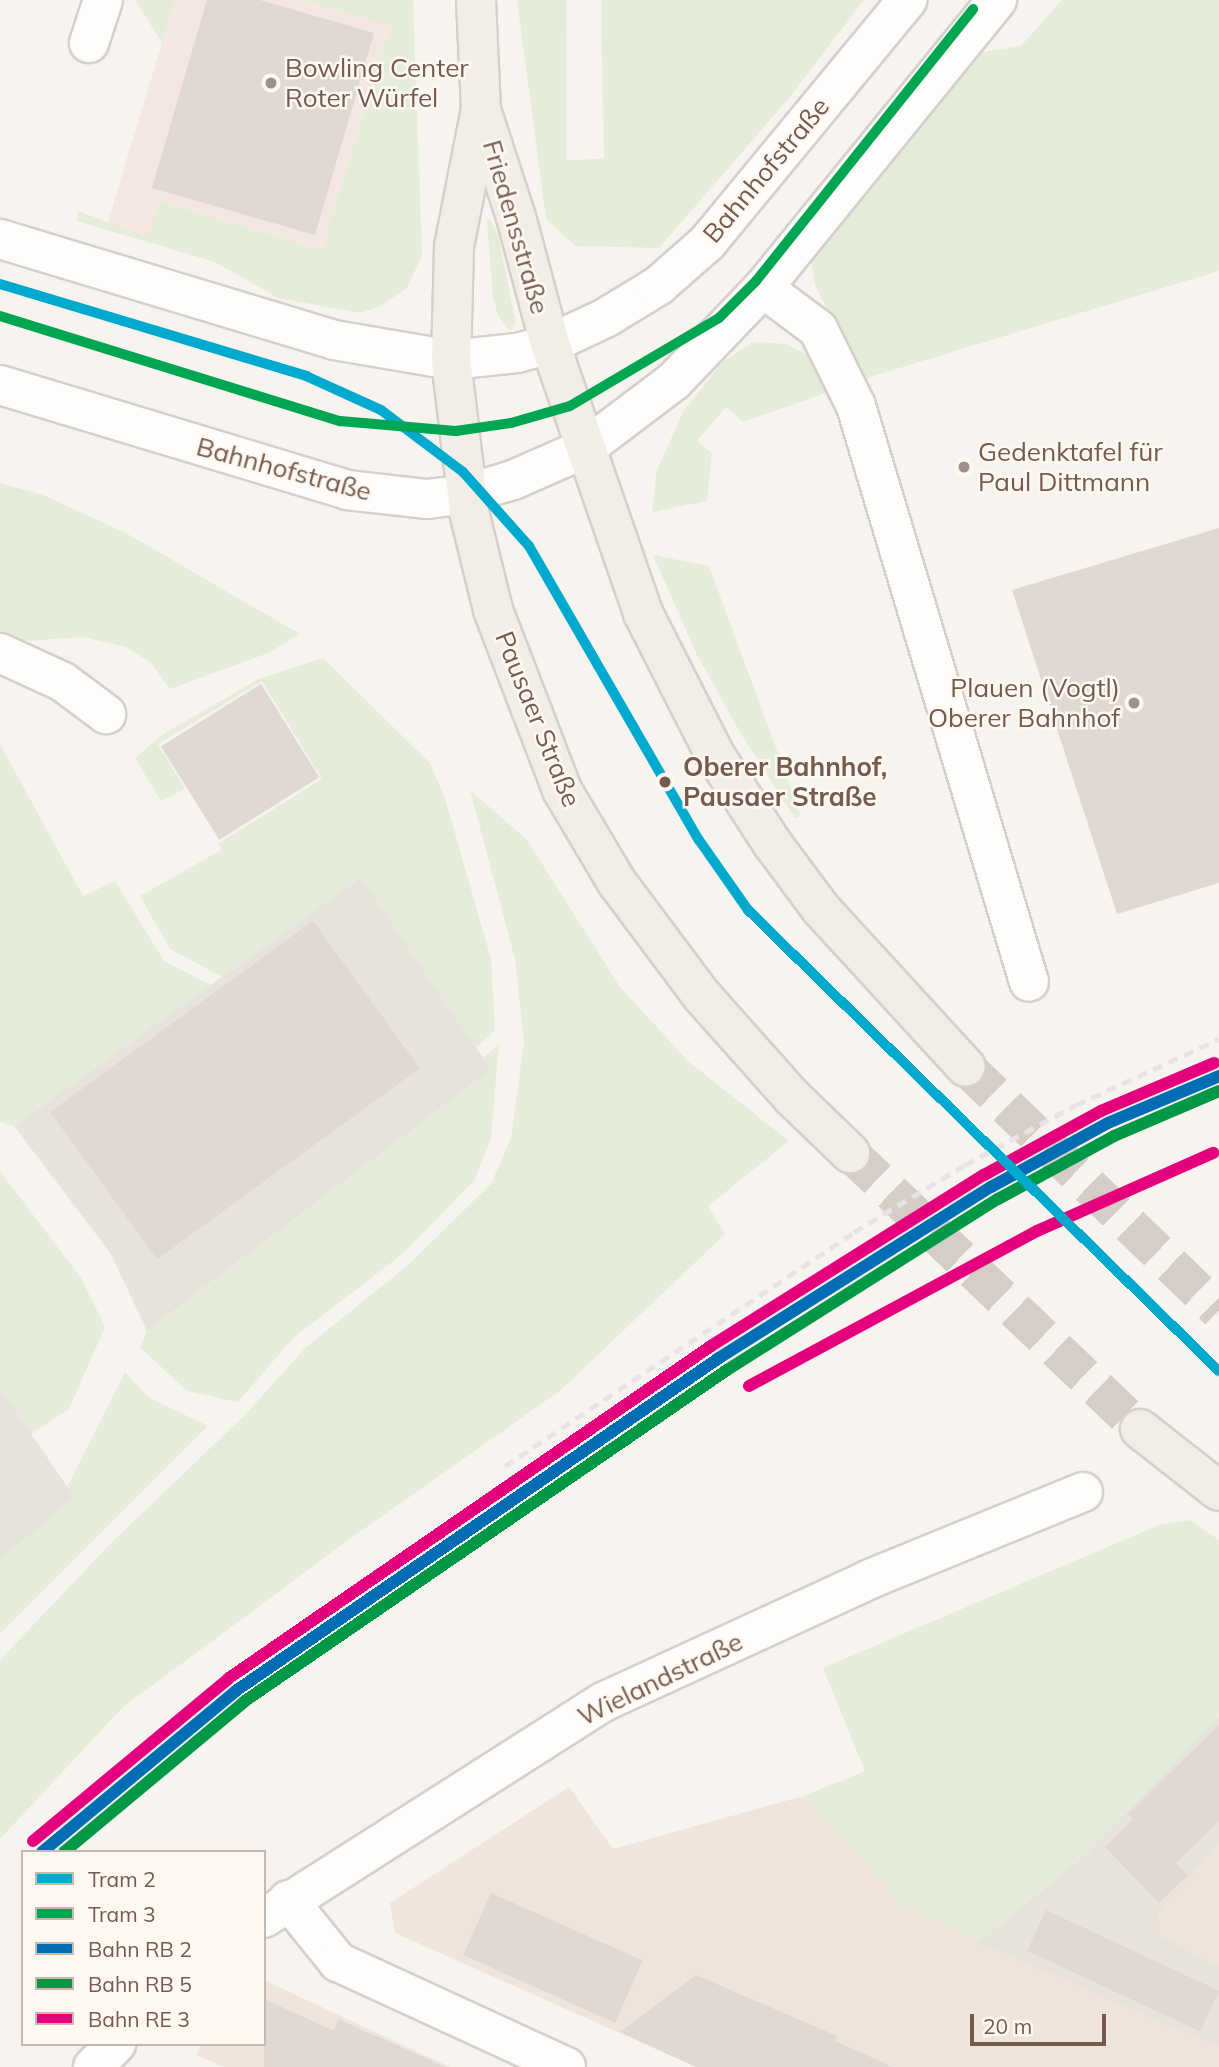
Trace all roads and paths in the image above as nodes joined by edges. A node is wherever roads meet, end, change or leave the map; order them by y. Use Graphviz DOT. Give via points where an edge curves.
graph roads {
  1 [pos="103,0"];
  2 [pos="476,0"];
  3 [pos="907,0"];
  4 [pos="997,0"];
  5 [pos="89,43"];
  6 [pos="481,110"];
  7 [pos="0,239"];
  8 [pos="763,288"];
  9 [pos="550,344"];
  10 [pos="451,360"];
  11 [pos="0,385"];
  12 [pos="584,449"];
  13 [pos="466,494"];
  14 [pos="0,653"];
  15 [pos="106,714"];
  16 [pos="1029,982"];
  17 [pos="966,1067"];
  18 [pos="850,1153"];
  19 [pos="1140,1429"];
  20 [pos="1219,1491"];
  21 [pos="1083,1492"];
  22 [pos="276,1909"];
  23 [pos="114,2046"];
  24 [pos="93,2067"];
  25 [pos="566,2067"];
  1 -- 5 [label="street"];
  2 -- 6 [label="main road, Friedensstraße"];
  3 -- 9 [label="street, Bahnhofstraße" via="706,243 658,286"];
  4 -- 8 [label="street, Bahnhofstraße"];
  6 -- 9 [label="main road, Friedensstraße"];
  6 -- 10 [label="main road, Friedensstraße" via="454,247"];
  7 -- 10 [label="street, Bahnhofstraße" via="334,340"];
  8 -- 12 [label="street, Bahnhofstraße" via="674,381"];
  8 -- 16 [label="street" via="818,329 856,406"];
  9 -- 10 [label="street, Bahnhofstraße"];
  9 -- 12 [label="main road"];
  10 -- 13 [label="main road, Pausaer Straße"];
  11 -- 13 [label="street, Bahnhofstraße" via="347,490 399,499"];
  12 -- 13 [label="street, Bahnhofstraße" via="513,480"];
  12 -- 17 [label="main road" via="643,613 715,755 821,909"];
  13 -- 18 [label="main road, Pausaer Straße" via="493,610 562,790 616,881 702,996 792,1097"];
  14 -- 15 [label="street" via="62,682"];
  19 -- 20 [label="main road"];
  21 -- 22 [label="street, Wielandstraße" via="870,1579 603,1702"];
  22 -- 25 [label="street" via="338,1962"];
  23 -- 24 [label="street"];
}
